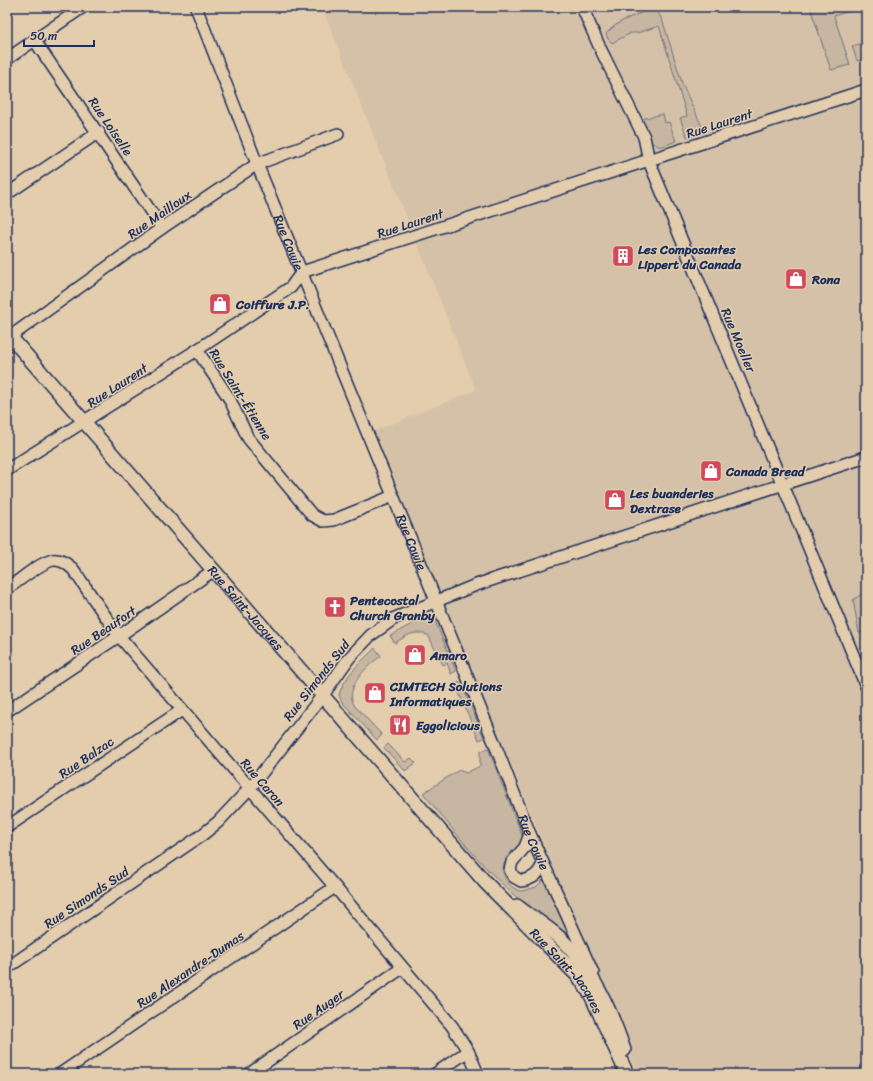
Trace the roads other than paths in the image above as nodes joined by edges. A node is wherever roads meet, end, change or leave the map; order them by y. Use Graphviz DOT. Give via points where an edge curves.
graph roads {
  1 [pos="83,7"];
  2 [pos="196,7"];
  3 [pos="582,7"];
  4 [pos="35,41"];
  5 [pos="7,59"];
  6 [pos="866,90"];
  7 [pos="98,132"];
  8 [pos="338,134"];
  9 [pos="649,161"];
  10 [pos="257,164"];
  11 [pos="7,194"];
  12 [pos="162,228"];
  13 [pos="302,272"];
  14 [pos="8,336"];
  15 [pos="197,350"];
  16 [pos="85,422"];
  17 [pos="866,457"];
  18 [pos="7,470"];
  19 [pos="784,484"];
  20 [pos="393,496"];
  21 [pos="214,570"];
  22 [pos="7,589"];
  23 [pos="436,600"];
  24 [pos="119,636"];
  25 [pos="866,686"];
  26 [pos="323,695"];
  27 [pos="182,710"];
  28 [pos="7,711"];
  29 [pos="250,788"];
  30 [pos="7,827"];
  31 [pos="530,834"];
  32 [pos="543,864"];
  33 [pos="485,882"];
  34 [pos="335,886"];
  35 [pos="7,968"];
  36 [pos="402,968"];
  37 [pos="599,988"];
  38 [pos="468,1051"];
  39 [pos="60,1074"];
  40 [pos="250,1074"];
  41 [pos="435,1074"];
  42 [pos="478,1074"];
  43 [pos="627,1074"];
  44 [pos="633,1074"];
  1 -- 4 [label="street"];
  2 -- 10 [label="street, Rue Cowie"];
  3 -- 9 [label="street, Rue Moeller" via="644,137"];
  4 -- 5 [label="street"];
  4 -- 7 [label="street, Rue Loiselle"];
  6 -- 9 [label="street, Rue Laurent"];
  7 -- 11 [label="street"];
  7 -- 12 [label="street, Rue Loiselle"];
  8 -- 10 [label="street, Rue Mailloux"];
  9 -- 13 [label="street, Rue Laurent"];
  9 -- 19 [label="street, Rue Moeller"];
  10 -- 12 [label="street, Rue Mailloux"];
  10 -- 13 [label="street, Rue Cowie"];
  12 -- 14 [label="street, Rue Mailloux"];
  13 -- 15 [label="street, Rue Laurent" via="291,286"];
  13 -- 20 [label="street, Rue Cowie"];
  14 -- 16 [label="main road, Rue Saint-Jacques"];
  15 -- 16 [label="street, Rue Laurent"];
  15 -- 20 [label="street, Rue Saint-Étienne" via="229,398 248,438 312,515 323,521 334,520"];
  16 -- 18 [label="street, Rue Laurent"];
  16 -- 21 [label="main road, Rue Saint-Jacques"];
  17 -- 19 [label="street, Rue Simonds Sud"];
  19 -- 23 [label="street, Rue Simonds Sud" via="476,584"];
  19 -- 25 [label="street, Rue Moeller"];
  20 -- 23 [label="street, Rue Cowie"];
  21 -- 24 [label="street, Rue Beaufort"];
  21 -- 26 [label="main road, Rue Saint-Jacques"];
  22 -- 24 [label="street, Rue Caron" via="43,565 54,560 65,562 73,569"];
  23 -- 26 [label="street, Rue Simonds Sud" via="395,618 371,635 349,658"];
  23 -- 31 [label="street, Rue Cowie"];
  24 -- 27 [label="street, Rue Caron"];
  24 -- 28 [label="street, Rue Beaufort"];
  26 -- 29 [label="street, Rue Simonds Sud"];
  26 -- 33 [label="main road, Rue Saint-Jacques"];
  27 -- 29 [label="street, Rue Caron"];
  27 -- 30 [label="street, Rue Balzac"];
  29 -- 34 [label="street, Rue Caron"];
  29 -- 35 [label="street, Rue Simonds Sud" via="202,836"];
  31 -- 32 [label="street, Rue Cowie"];
  31 -- 32 [label="street" via="525,847 512,862 510,870 514,877 521,881 539,873"];
  32 -- 37 [label="street, Rue Cowie"];
  33 -- 37 [label="main road, Rue Saint-Jacques" via="560,939 583,964"];
  33 -- 43 [label="main road, Rue Saint-Jacques" via="579,977 591,995"];
  34 -- 36 [label="street, Rue Caron"];
  34 -- 39 [label="street, Rue Alexandre-Dumas"];
  36 -- 38 [label="street, Rue Caron" via="452,1026"];
  36 -- 40 [label="street, Rue Auger"];
  37 -- 44 [label="main road, Rue Cowie"];
  38 -- 41 [label="street"];
  38 -- 42 [label="street, Rue Caron"];
}
